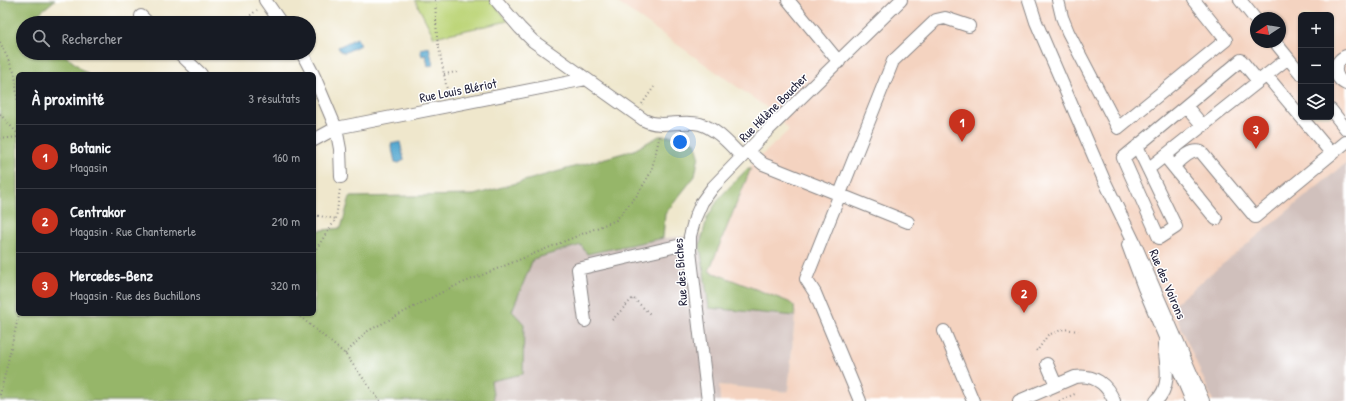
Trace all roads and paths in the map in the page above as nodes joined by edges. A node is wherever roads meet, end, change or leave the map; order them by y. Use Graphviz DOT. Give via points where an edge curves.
graph roads {
  1 [pos="435,0"];
  2 [pos="496,0"];
  3 [pos="788,0"];
  4 [pos="901,0"];
  5 [pos="1029,0"];
  6 [pos="1038,0"];
  7 [pos="1058,0"];
  8 [pos="1194,0"];
  9 [pos="1240,0"];
  10 [pos="266,1"];
  11 [pos="1250,12"];
  12 [pos="249,16"];
  13 [pos="276,16"];
  14 [pos="970,26"];
  15 [pos="0,42"];
  16 [pos="1046,43"];
  17 [pos="1280,48"];
  18 [pos="1346,56"];
  19 [pos="1288,58"];
  20 [pos="186,60"];
  21 [pos="306,60"];
  22 [pos="839,62"];
  23 [pos="1298,70"];
  24 [pos="199,72"];
  25 [pos="312,72"];
  26 [pos="457,72"];
  27 [pos="444,74"];
  28 [pos="1262,78"];
  29 [pos="586,79"];
  30 [pos="316,80"];
  31 [pos="1339,84"];
  32 [pos="16,85"];
  33 [pos="654,87"];
  34 [pos="451,106"];
  35 [pos="1186,106"];
  36 [pos="634,113"];
  37 [pos="0,114"];
  38 [pos="1334,114"];
  39 [pos="662,124"];
  40 [pos="1202,126"];
  41 [pos="336,128"];
  42 [pos="1346,129"];
  43 [pos="16,134"];
  44 [pos="16,136"];
  45 [pos="0,139"];
  46 [pos="316,139"];
  47 [pos="1346,142"];
  48 [pos="1137,146"];
  49 [pos="745,154"];
  50 [pos="1332,154"];
  51 [pos="1165,156"];
  52 [pos="1174,167"];
  53 [pos="1148,169"];
  54 [pos="341,176"];
  55 [pos="1104,180"];
  56 [pos="839,195"];
  57 [pos="316,215"];
  58 [pos="336,219"];
  59 [pos="1216,219"];
  60 [pos="908,222"];
  61 [pos="690,243"];
  62 [pos="316,249"];
  63 [pos="650,314"];
  64 [pos="19,316"];
  65 [pos="299,316"];
  66 [pos="612,320"];
  67 [pos="585,321"];
  68 [pos="944,331"];
  69 [pos="1078,331"];
  70 [pos="1162,332"];
  71 [pos="1036,350"];
  72 [pos="345,354"];
  73 [pos="1047,364"];
  74 [pos="1056,385"];
  75 [pos="1077,393"];
  76 [pos="0,395"];
  77 [pos="1114,400"];
  78 [pos="380,401"];
  79 [pos="708,401"];
  80 [pos="860,401"];
  81 [pos="973,401"];
  82 [pos="1019,401"];
  83 [pos="1059,401"];
  84 [pos="1156,401"];
  85 [pos="1192,401"];
  86 [pos="1203,401"];
  1 -- 27 [label="path" via="437,38"];
  2 -- 29 [label="street, Rue Hélène Boucher" via="533,41"];
  3 -- 22 [label="street"];
  4 -- 22 [label="street, Rue Hélène Boucher"];
  5 -- 16 [label="street, Rue des Voirons"];
  6 -- 16 [label="street, Rue des Voirons"];
  7 -- 8 [label="street" via="1066,27 1118,128 1226,40"];
  9 -- 11 [label="street"];
  10 -- 12 [label="path"];
  10 -- 13 [label="street"];
  14 -- 56 [label="street" via="944,18 936,20 893,61"];
  15 -- 32 [label="path" via="15,74"];
  16 -- 55 [label="street, Rue des Voirons"];
  17 -- 19 [label="street"];
  18 -- 31 [label="street" via="1336,67"];
  19 -- 23 [label="street"];
  19 -- 28 [label="street"];
  20 -- 24 [label="street"];
  21 -- 25 [label="street"];
  22 -- 49 [label="street, Rue Hélène Boucher"];
  26 -- 27 [label="path"];
  27 -- 34 [label="path"];
  28 -- 35 [label="street" via="1241,60"];
  28 -- 40 [label="street"];
  28 -- 50 [label="street"];
  29 -- 34 [label="street, Rue Louis Blériot"];
  29 -- 36 [label="street, Rue Hélène Boucher"];
  30 -- 41 [label="street"];
  33 -- 36 [label="path"];
  34 -- 41 [label="street, Rue Louis Blériot"];
  35 -- 40 [label="street"];
  35 -- 48 [label="street"];
  36 -- 39 [label="street, Rue Hélène Boucher" via="648,122"];
  37 -- 43 [label="path"];
  38 -- 42 [label="street"];
  39 -- 49 [label="street, Rue Hélène Boucher" via="690,123 705,126"];
  39 -- 72 [label="path" via="651,172 638,194 616,220 448,289 366,332"];
  40 -- 51 [label="street"];
  41 -- 46 [label="street, Rue Louis Blériot"];
  41 -- 54 [label="street"];
  44 -- 45 [label="path"];
  47 -- 50 [label="street"];
  48 -- 53 [label="street"];
  48 -- 53 [label="street" via="1123,158 1159,238 1176,227"];
  49 -- 56 [label="street"];
  49 -- 61 [label="street, Rue des Biches" via="702,202 691,230"];
  50 -- 52 [label="street" via="1255,217 1201,152 1192,152"];
  51 -- 52 [label="street"];
  51 -- 53 [label="street"];
  52 -- 59 [label="street"];
  54 -- 58 [label="path"];
  55 -- 70 [label="street, Rue des Voirons"];
  55 -- 86 [label="street, Rue des Voirons" via="1134,242"];
  56 -- 60 [label="street"];
  56 -- 80 [label="street" via="806,279 815,293"];
  57 -- 58 [label="path"];
  58 -- 62 [label="path"];
  61 -- 67 [label="street" via="578,269"];
  61 -- 79 [label="street, Rue des Biches"];
  63 -- 66 [label="path" via="633,298"];
  64 -- 76 [label="path"];
  65 -- 72 [label="path"];
  68 -- 81 [label="street"];
  69 -- 71 [label="path" via="1064,328 1050,335"];
  70 -- 84 [label="street" via="1166,380 1162,394"];
  70 -- 85 [label="street, Rue des Voirons"];
  72 -- 78 [label="path"];
  73 -- 74 [label="street"];
  74 -- 77 [label="street" via="1075,377 1090,377 1103,384"];
  74 -- 82 [label="street"];
  75 -- 83 [label="path"];
}
